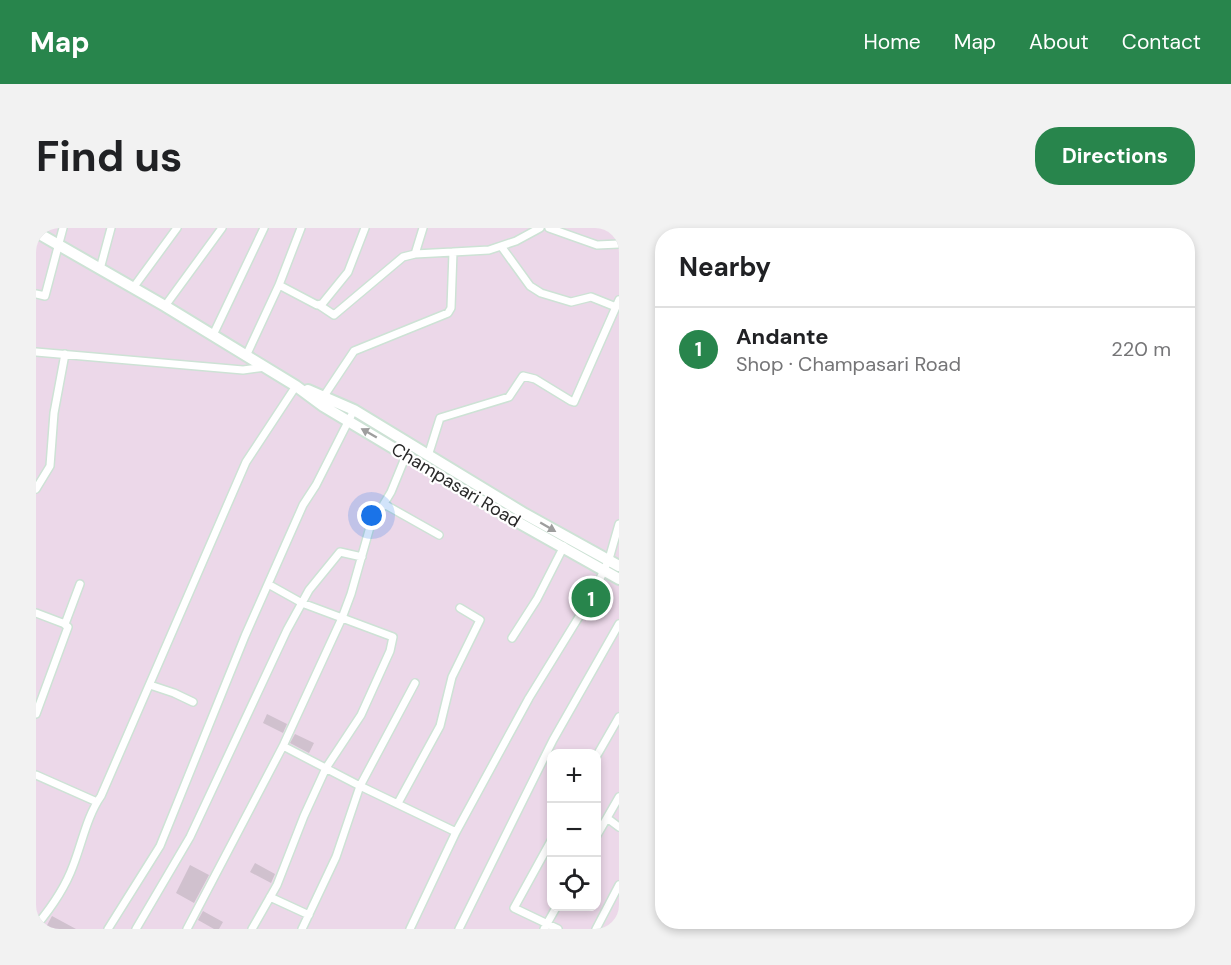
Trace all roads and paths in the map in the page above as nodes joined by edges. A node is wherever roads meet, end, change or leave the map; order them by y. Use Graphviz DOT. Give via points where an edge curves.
graph roads {
  1 [pos="63,228"];
  2 [pos="111,228"];
  3 [pos="177,228"];
  4 [pos="222,228"];
  5 [pos="264,228"];
  6 [pos="301,228"];
  7 [pos="365,228"];
  8 [pos="423,228"];
  9 [pos="540,228"];
  10 [pos="549,228"];
  11 [pos="36,232"];
  12 [pos="619,244"];
  13 [pos="58,246"];
  14 [pos="501,246"];
  15 [pos="453,252"];
  16 [pos="416,254"];
  17 [pos="100,269"];
  18 [pos="279,285"];
  19 [pos="132,288"];
  20 [pos="36,294"];
  21 [pos="618,304"];
  22 [pos="319,305"];
  23 [pos="165,306"];
  24 [pos="213,335"];
  25 [pos="36,351"];
  26 [pos="66,354"];
  27 [pos="246,356"];
  28 [pos="266,367"];
  29 [pos="296,386"];
  30 [pos="324,396"];
  31 [pos="354,410"];
  32 [pos="348,421"];
  33 [pos="409,450"];
  34 [pos="428,456"];
  35 [pos="36,489"];
  36 [pos="384,504"];
  37 [pos="619,524"];
  38 [pos="439,535"];
  39 [pos="566,543"];
  40 [pos="362,557"];
  41 [pos="606,565"];
  42 [pos="619,566"];
  43 [pos="619,579"];
  44 [pos="80,584"];
  45 [pos="268,584"];
  46 [pos="302,603"];
  47 [pos="460,608"];
  48 [pos="36,613"];
  49 [pos="342,618"];
  50 [pos="63,623"];
  51 [pos="619,624"];
  52 [pos="513,638"];
  53 [pos="415,683"];
  54 [pos="150,685"];
  55 [pos="193,702"];
  56 [pos="36,714"];
  57 [pos="619,717"];
  58 [pos="283,746"];
  59 [pos="601,750"];
  60 [pos="326,768"];
  61 [pos="36,775"];
  62 [pos="360,786"];
  63 [pos="619,797"];
  64 [pos="97,802"];
  65 [pos="398,803"];
  66 [pos="607,818"];
  67 [pos="619,827"];
  68 [pos="601,829"];
  69 [pos="456,832"];
  70 [pos="547,848"];
  71 [pos="619,885"];
  72 [pos="270,897"];
  73 [pos="554,911"];
  74 [pos="309,915"];
  75 [pos="36,926"];
  76 [pos="546,926"];
  77 [pos="108,929"];
  78 [pos="136,929"];
  79 [pos="187,929"];
  80 [pos="252,929"];
  81 [pos="302,929"];
  82 [pos="410,929"];
  83 [pos="459,929"];
  84 [pos="558,929"];
  85 [pos="596,929"];
  1 -- 13 [label="street"];
  2 -- 17 [label="street"];
  3 -- 19 [label="street"];
  4 -- 23 [label="street"];
  5 -- 24 [label="street"];
  6 -- 18 [label="street"];
  7 -- 22 [label="street" via="348,272"];
  8 -- 16 [label="street"];
  9 -- 14 [label="street"];
  10 -- 12 [label="street" via="597,245"];
  11 -- 13 [label="main road, Champasari Road"];
  13 -- 17 [label="main road, Champasari Road"];
  13 -- 20 [label="street" via="45,296"];
  14 -- 15 [label="street"];
  14 -- 21 [label="street" via="530,285 542,293 571,302 591,297"];
  15 -- 16 [label="street"];
  15 -- 30 [label="street" via="448,313 354,351"];
  16 -- 22 [label="street" via="403,257 335,315"];
  17 -- 19 [label="main road, Champasari Road"];
  18 -- 22 [label="street"];
  18 -- 27 [label="street"];
  19 -- 23 [label="main road, Champasari Road"];
  21 -- 34 [label="street" via="574,402 523,375 509,397 440,418"];
  23 -- 24 [label="main road, Champasari Road"];
  24 -- 27 [label="main road, Champasari Road"];
  25 -- 26 [label="street"];
  26 -- 28 [label="street" via="243,370"];
  26 -- 35 [label="street" via="54,413 50,466"];
  27 -- 28 [label="main road, Champasari Road"];
  28 -- 29 [label="main road, Champasari Road"];
  29 -- 30 [label="main road, Champasari Road"];
  29 -- 32 [label="main road, Champasari Road"];
  29 -- 54 [label="street" via="246,462"];
  30 -- 31 [label="main road, Champasari Road"];
  31 -- 32 [label="street"];
  31 -- 33 [label="main road, Champasari Road"];
  33 -- 32 [label="main road, Champasari Road, one-way"];
  32 -- 45 [label="street" via="303,505"];
  33 -- 34 [label="main road, Champasari Road"];
  33 -- 36 [label="street"];
  33 -- 39 [label="main road, Champasari Road"];
  34 -- 39 [label="main road, Champasari Road, one-way"];
  36 -- 38 [label="street"];
  36 -- 40 [label="street" via="370,527"];
  37 -- 41 [label="street"];
  39 -- 41 [label="main road, Champasari Road"];
  39 -- 52 [label="street"];
  40 -- 46 [label="street" via="340,552"];
  40 -- 49 [label="street"];
  41 -- 42 [label="main road, Champasari Road"];
  41 -- 43 [label="main road, Champasari Road"];
  41 -- 69 [label="street" via="594,594 530,698"];
  44 -- 50 [label="street"];
  45 -- 46 [label="street"];
  45 -- 77 [label="street" via="160,846"];
  46 -- 49 [label="street"];
  46 -- 78 [label="street" via="190,837"];
  47 -- 65 [label="street" via="480,620 452,677 440,726"];
  48 -- 50 [label="street"];
  49 -- 58 [label="street"];
  49 -- 60 [label="street" via="393,636 361,714"];
  50 -- 56 [label="street" via="68,627"];
  51 -- 83 [label="street" via="553,740"];
  53 -- 62 [label="street"];
  54 -- 55 [label="street"];
  54 -- 64 [label="street"];
  57 -- 59 [label="street"];
  58 -- 60 [label="street"];
  58 -- 79 [label="street"];
  60 -- 62 [label="street"];
  60 -- 72 [label="street"];
  61 -- 64 [label="street"];
  62 -- 65 [label="street"];
  62 -- 74 [label="street" via="336,857"];
  63 -- 66 [label="street"];
  64 -- 75 [label="street" via="72,868 51,908"];
  65 -- 69 [label="street"];
  66 -- 67 [label="street"];
  66 -- 68 [label="street"];
  69 -- 82 [label="street"];
  70 -- 76 [label="street" via="514,908"];
  71 -- 85 [label="street"];
  72 -- 74 [label="street"];
  72 -- 80 [label="street"];
  73 -- 76 [label="street"];
  74 -- 81 [label="street"];
  76 -- 84 [label="street"];
}
